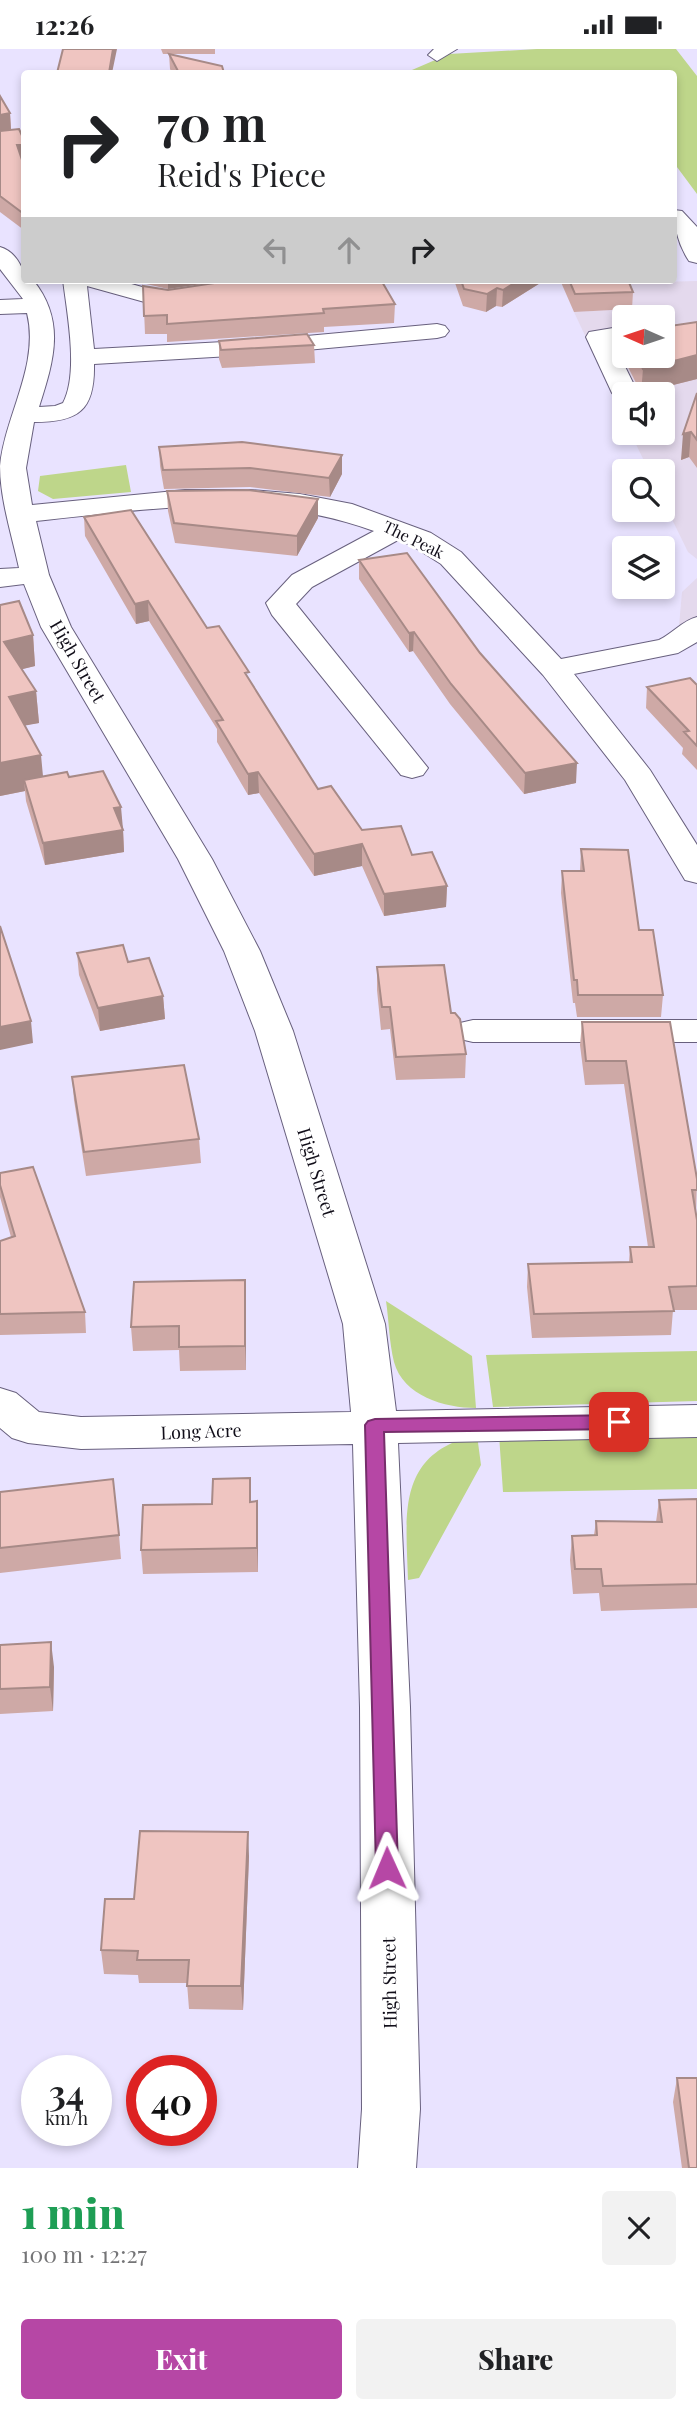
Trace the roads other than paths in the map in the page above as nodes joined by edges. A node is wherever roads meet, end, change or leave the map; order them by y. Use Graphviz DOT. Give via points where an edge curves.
graph roads {
  1 [pos="677,209"];
  2 [pos="697,216"];
  3 [pos="677,219"];
  4 [pos="9,254"];
  5 [pos="697,256"];
  6 [pos="21,276"];
  7 [pos="26,284"];
  8 [pos="75,284"];
  9 [pos="106,284"];
  10 [pos="221,291"];
  11 [pos="38,306"];
  12 [pos="0,307"];
  13 [pos="437,331"];
  14 [pos="612,335"];
  15 [pos="81,357"];
  16 [pos="612,366"];
  17 [pos="24,415"];
  18 [pos="7,451"];
  19 [pos="20,513"];
  20 [pos="398,529"];
  21 [pos="35,575"];
  22 [pos="0,578"];
  23 [pos="697,626"];
  24 [pos="554,669"];
  25 [pos="412,768"];
  26 [pos="697,873"];
  27 [pos="473,1031"];
  28 [pos="697,1031"];
  29 [pos="697,1421"];
  30 [pos="9,1424"];
  31 [pos="375,1425"];
  32 [pos="387,2168"];
  1 -- 2 [label="street" via="689,209"];
  3 -- 5 [label="street" via="686,227"];
  4 -- 6 [label="street, High Street"];
  7 -- 11 [label="street, High Street"];
  8 -- 15 [label="street"];
  9 -- 10 [label="street" via="159,299"];
  11 -- 12 [label="street"];
  11 -- 17 [label="street, High Street" via="43,341 40,365"];
  13 -- 15 [label="street"];
  14 -- 16 [label="street" via="598,337"];
  15 -- 17 [label="street" via="80,397 72,408"];
  17 -- 18 [label="street, High Street"];
  18 -- 19 [label="street, High Street"];
  19 -- 20 [label="street, The Peak" via="227,497 342,510"];
  19 -- 21 [label="street, High Street"];
  20 -- 24 [label="street, The Peak" via="452,558"];
  20 -- 25 [label="street" via="302,581 281,603"];
  21 -- 22 [label="street"];
  21 -- 31 [label="street, High Street" via="57,627 195,859 242,951 274,1031 364,1324"];
  23 -- 24 [label="street" via="667,647"];
  24 -- 26 [label="street, The Peak" via="639,777"];
  27 -- 28 [label="street"];
  29 -- 31 [label="street, Long Acre"];
  30 -- 31 [label="street, Long Acre" via="93,1433"];
  31 -- 32 [label="street, High Street" via="385,1707 391,2109"];
}
